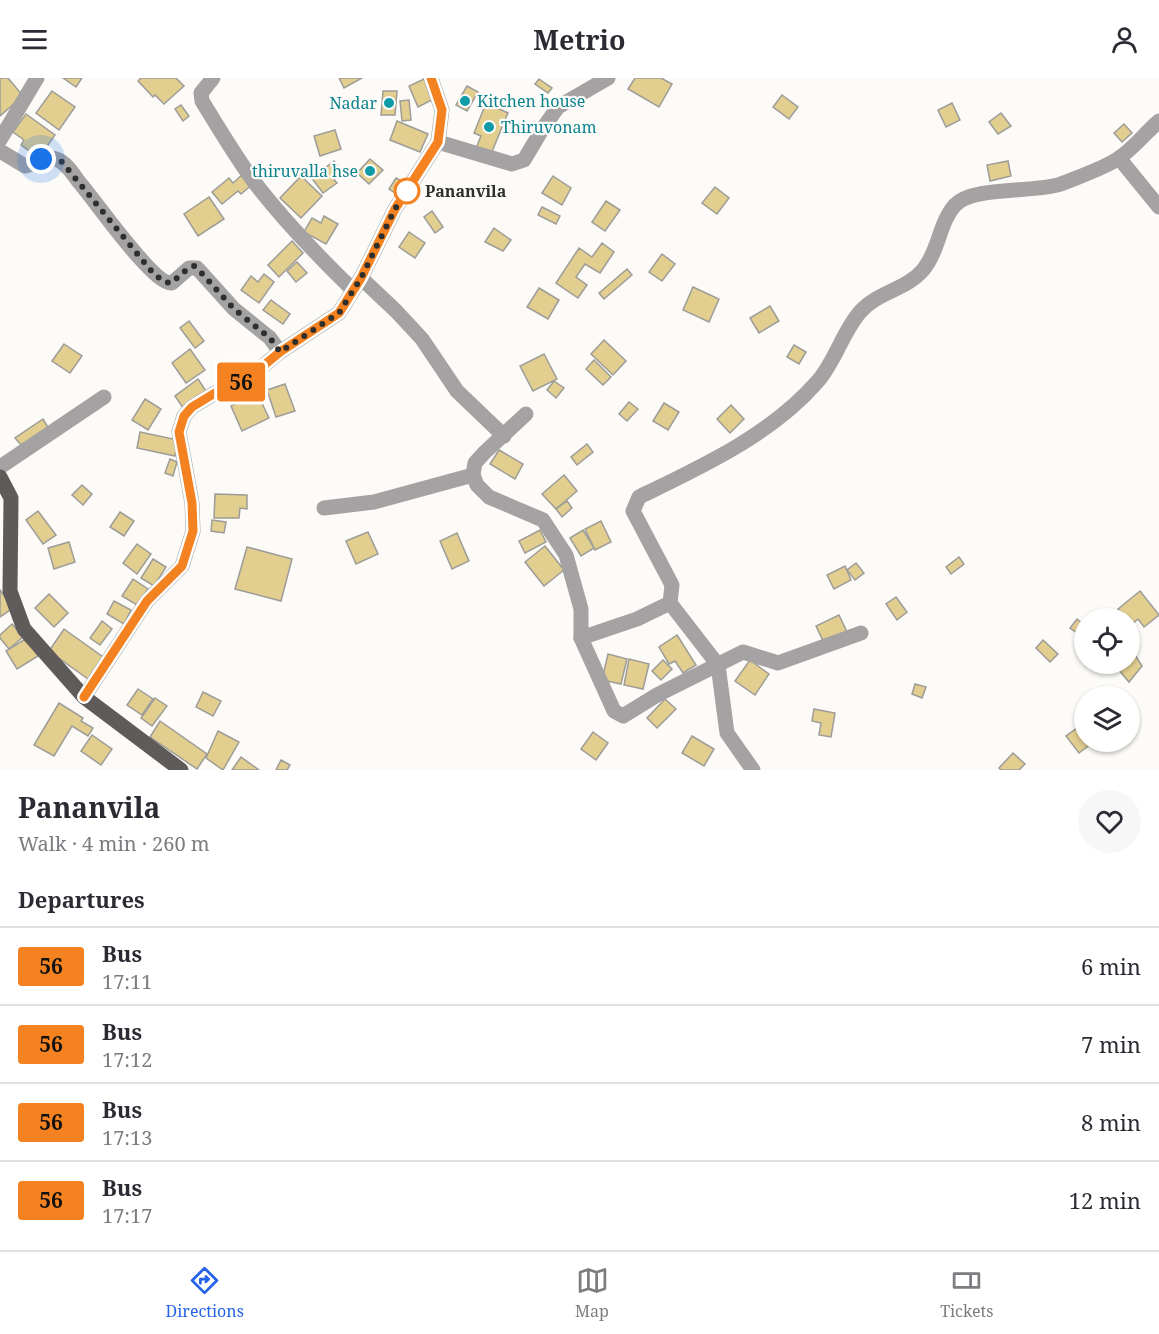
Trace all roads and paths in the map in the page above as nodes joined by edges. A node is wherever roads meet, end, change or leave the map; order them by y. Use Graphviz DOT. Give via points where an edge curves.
graph roads {
  1 [pos="37,78"];
  2 [pos="213,78"];
  3 [pos="431,78"];
  4 [pos="608,78"];
  5 [pos="1159,121"];
  6 [pos="0,140"];
  7 [pos="438,142"];
  8 [pos="0,151"];
  9 [pos="1119,158"];
  10 [pos="1159,207"];
  11 [pos="357,284"];
  12 [pos="280,352"];
  13 [pos="104,397"];
  14 [pos="526,414"];
  15 [pos="504,436"];
  16 [pos="0,467"];
  17 [pos="474,475"];
  18 [pos="0,477"];
  19 [pos="324,508"];
  20 [pos="670,603"];
  21 [pos="861,633"];
  22 [pos="581,638"];
  23 [pos="718,665"];
  24 [pos="84,697"];
  25 [pos="181,770"];
  26 [pos="753,770"];
  1 -- 6 [label="street"];
  2 -- 11 [label="street" via="201,93 202,101 253,180 283,216"];
  3 -- 7 [label="street" via="442,110"];
  4 -- 7 [label="street" via="558,108 524,160 512,164"];
  5 -- 9 [label="street"];
  7 -- 11 [label="street" via="395,209"];
  8 -- 12 [label="street" via="25,166 47,158 62,162 160,280 172,283 194,266"];
  9 -- 10 [label="street"];
  9 -- 20 [label="street" via="1058,185 972,194 955,205 924,269 912,281 871,301 860,311 844,332 819,381 793,406 723,456 639,497 633,511 672,585"];
  11 -- 12 [label="street" via="339,313"];
  11 -- 15 [label="street" via="396,311 422,339 457,391"];
  12 -- 24 [label="street" via="251,376 215,393 184,416 179,432 193,531 182,566 147,601"];
  13 -- 16 [label="street"];
  14 -- 15 [label="street"];
  15 -- 17 [label="street" via="476,463"];
  17 -- 19 [label="street" via="374,502"];
  17 -- 22 [label="street" via="477,486 489,497 543,520 566,555 581,609"];
  18 -- 24 [label="main road" via="10,498 10,591 24,628"];
  20 -- 22 [label="street"];
  20 -- 23 [label="street"];
  21 -- 23 [label="street" via="777,663 743,652"];
  22 -- 23 [label="street" via="614,711 623,716"];
  23 -- 26 [label="street" via="727,734"];
  24 -- 25 [label="main road"];
}
